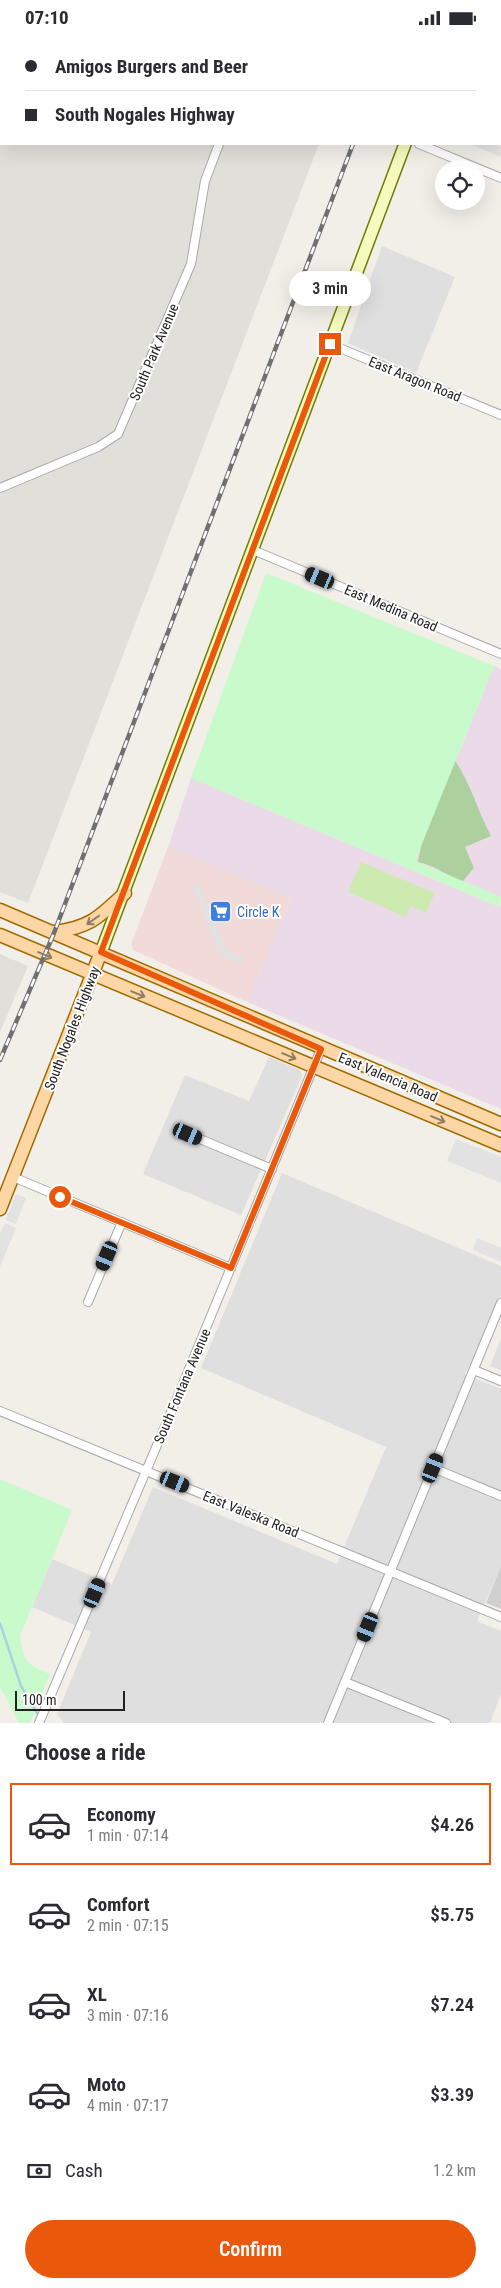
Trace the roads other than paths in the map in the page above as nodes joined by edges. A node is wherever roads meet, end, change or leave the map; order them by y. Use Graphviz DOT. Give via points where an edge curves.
graph roads {
  1 [pos="219,145"];
  2 [pos="405,145"];
  3 [pos="421,145"];
  4 [pos="501,178"];
  5 [pos="330,344"];
  6 [pos="501,415"];
  7 [pos="0,488"];
  8 [pos="253,550"];
  9 [pos="501,654"];
  10 [pos="125,893"];
  11 [pos="0,910"];
  12 [pos="54,933"];
  13 [pos="0,935"];
  14 [pos="101,952"];
  15 [pos="93,975"];
  16 [pos="321,1049"];
  17 [pos="314,1066"];
  18 [pos="497,1123"];
  19 [pos="188,1134"];
  20 [pos="485,1139"];
  21 [pos="501,1145"];
  22 [pos="272,1169"];
  23 [pos="13,1177"];
  24 [pos="0,1209"];
  25 [pos="122,1222"];
  26 [pos="231,1268"];
  27 [pos="88,1302"];
  28 [pos="501,1303"];
  29 [pos="474,1370"];
  30 [pos="501,1381"];
  31 [pos="0,1411"];
  32 [pos="433,1468"];
  33 [pos="146,1471"];
  34 [pos="501,1496"];
  35 [pos="390,1571"];
  36 [pos="501,1617"];
  37 [pos="345,1682"];
  38 [pos="39,1723"];
  39 [pos="328,1723"];
  40 [pos="446,1723"];
  1 -- 7 [label="street, South Park Avenue" via="205,181 191,264 118,434 98,447"];
  2 -- 5 [label="main road, South Nogales Highway"];
  3 -- 4 [label="street"];
  5 -- 6 [label="street, East Aragon Road"];
  5 -- 8 [label="main road, South Nogales Highway"];
  8 -- 9 [label="street, East Medina Road"];
  8 -- 10 [label="main road, South Nogales Highway"];
  10 -- 12 [label="main road, one-way" via="92,923"];
  10 -- 14 [label="main road, South Nogales Highway"];
  11 -- 12 [label="main road, East Valencia Road"];
  12 -- 14 [label="main road, East Valencia Road"];
  13 -- 15 [label="main road, East Valencia Road, one-way"];
  14 -- 15 [label="main road, South Nogales Highway"];
  14 -- 16 [label="main road, East Valencia Road"];
  15 -- 17 [label="main road, East Valencia Road, one-way"];
  15 -- 23 [label="main road, South Nogales Highway"];
  16 -- 17 [label="street, South Fontana Avenue"];
  16 -- 18 [label="main road, East Valencia Road"];
  17 -- 20 [label="main road, East Valencia Road, one-way"];
  17 -- 22 [label="street, South Fontana Avenue"];
  18 -- 20 [label="main road"];
  19 -- 22 [label="street"];
  20 -- 21 [label="main road, East Valencia Road"];
  22 -- 26 [label="street, South Fontana Avenue"];
  23 -- 24 [label="main road, South Nogales Highway"];
  23 -- 25 [label="street"];
  25 -- 26 [label="street"];
  25 -- 27 [label="street"];
  26 -- 33 [label="street, South Fontana Avenue"];
  28 -- 29 [label="street"];
  29 -- 30 [label="street"];
  29 -- 32 [label="street"];
  31 -- 33 [label="street, East Valeska Road"];
  32 -- 34 [label="street"];
  32 -- 35 [label="street"];
  33 -- 35 [label="street, East Valeska Road"];
  33 -- 38 [label="street, South Fontana Avenue"];
  35 -- 36 [label="street, East Valeska Road"];
  35 -- 37 [label="street"];
  37 -- 39 [label="street"];
  37 -- 40 [label="street"];
}
